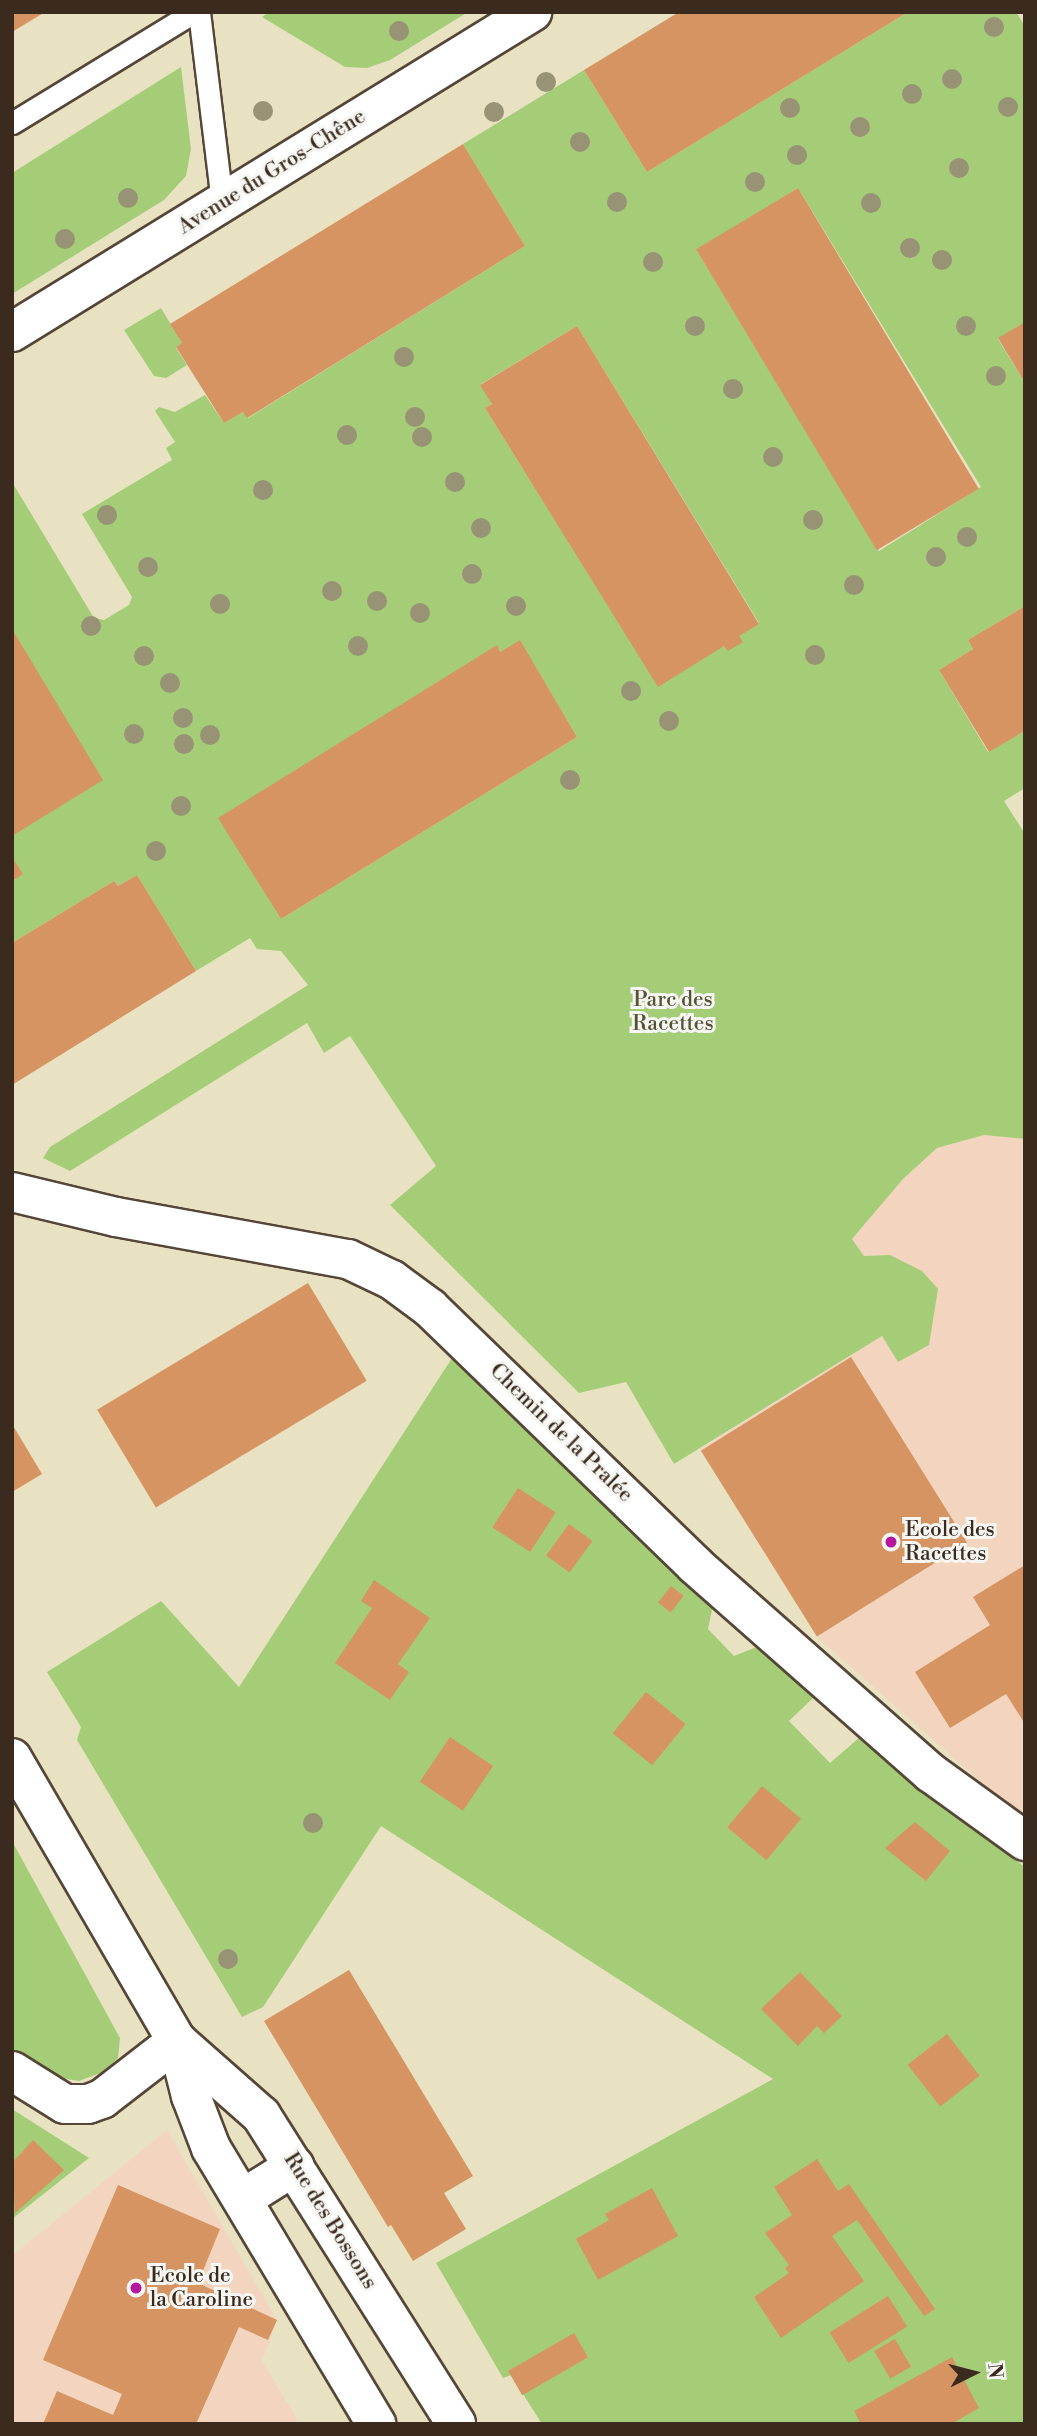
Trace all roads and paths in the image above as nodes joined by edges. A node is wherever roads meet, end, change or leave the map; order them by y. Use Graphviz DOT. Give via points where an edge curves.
graph roads {
  1 [pos="197,12"];
  2 [pos="532,12"];
  3 [pos="12,123"];
  4 [pos="222,203"];
  5 [pos="12,332"];
  6 [pos="12,1192"];
  7 [pos="12,1758"];
  8 [pos="1025,1841"];
  9 [pos="177,2041"];
  10 [pos="12,2071"];
  11 [pos="295,2165"];
  12 [pos="242,2199"];
  13 [pos="376,2424"];
  14 [pos="456,2424"];
  1 -- 3 [label="lane"];
  1 -- 4 [label="lane"];
  2 -- 4 [label="street, Avenue du Gros-Chêne"];
  4 -- 5 [label="street, Avenue du Gros-Chêne"];
  6 -- 8 [label="street, Chemin de la Pralée" via="116,1217 348,1259 392,1280 430,1308 695,1565 930,1773"];
  7 -- 9 [label="street, Rue des Bossons"];
  9 -- 10 [label="street" via="102,2099 88,2104 65,2104"];
  9 -- 11 [label="street, Rue des Bossons" via="261,2115"];
  9 -- 12 [label="street, Rue des Bossons" via="211,2148"];
  11 -- 12 [label="street"];
  11 -- 14 [label="street, Rue des Bossons"];
  12 -- 13 [label="street, Rue des Bossons"];
}
